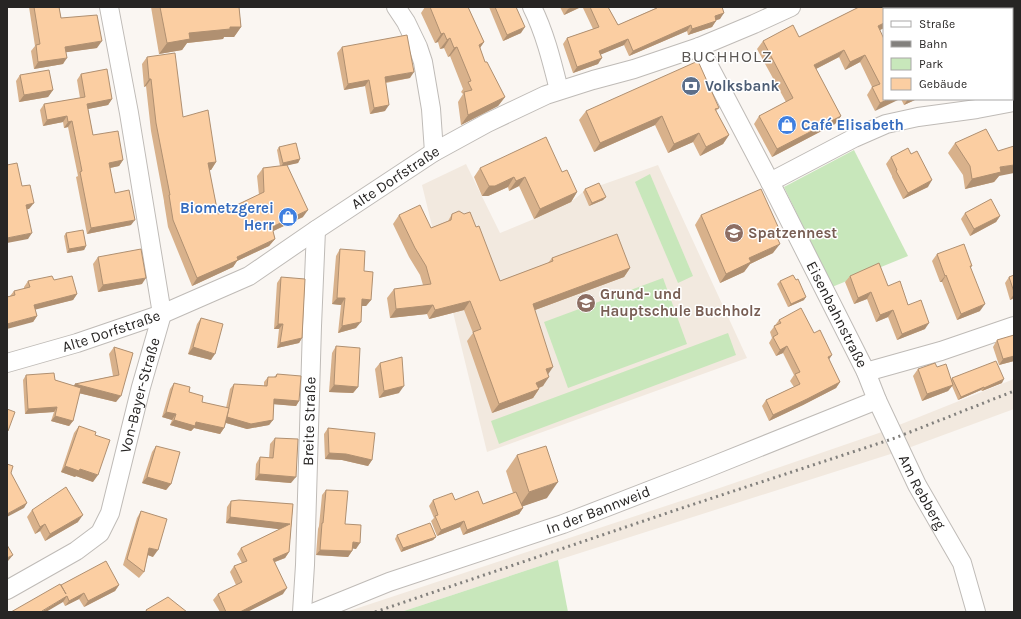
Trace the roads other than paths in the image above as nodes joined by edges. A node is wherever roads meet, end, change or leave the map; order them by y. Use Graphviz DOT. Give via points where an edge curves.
graph roads {
  1 [pos="109,7"];
  2 [pos="396,7"];
  3 [pos="532,7"];
  4 [pos="791,7"];
  5 [pos="699,47"];
  6 [pos="559,90"];
  7 [pos="1014,102"];
  8 [pos="434,152"];
  9 [pos="770,182"];
  10 [pos="316,230"];
  11 [pos="162,314"];
  12 [pos="1014,326"];
  13 [pos="7,363"];
  14 [pos="866,372"];
  15 [pos="877,400"];
  16 [pos="7,590"];
  17 [pos="302,612"];
  18 [pos="315,612"];
  19 [pos="976,612"];
  1 -- 11 [label="street, Von-Bayer-Straße"];
  2 -- 8 [label="street" via="406,22 423,62 431,109"];
  3 -- 6 [label="street" via="551,55"];
  4 -- 5 [label="street, Alte Dorfstraße"];
  5 -- 6 [label="street, Alte Dorfstraße" via="634,70"];
  5 -- 9 [label="street, Eisenbahnstraße"];
  6 -- 8 [label="street, Alte Dorfstraße" via="541,96"];
  7 -- 9 [label="street" via="886,124"];
  8 -- 10 [label="street, Alte Dorfstraße"];
  9 -- 14 [label="street, Eisenbahnstraße"];
  10 -- 11 [label="street, Alte Dorfstraße" via="249,276"];
  10 -- 17 [label="street, Breite Straße"];
  11 -- 13 [label="street, Alte Dorfstraße" via="77,343"];
  11 -- 16 [label="street, Von-Bayer-Straße" via="110,513 100,533 76,551"];
  12 -- 14 [label="street, Eisenbahnstraße" via="941,351"];
  14 -- 15 [label="street, Am Rebberg"];
  15 -- 18 [label="street, In der Bannweid" via="563,524 389,582"];
  15 -- 19 [label="street, Am Rebberg" via="917,485 962,563"];
}
